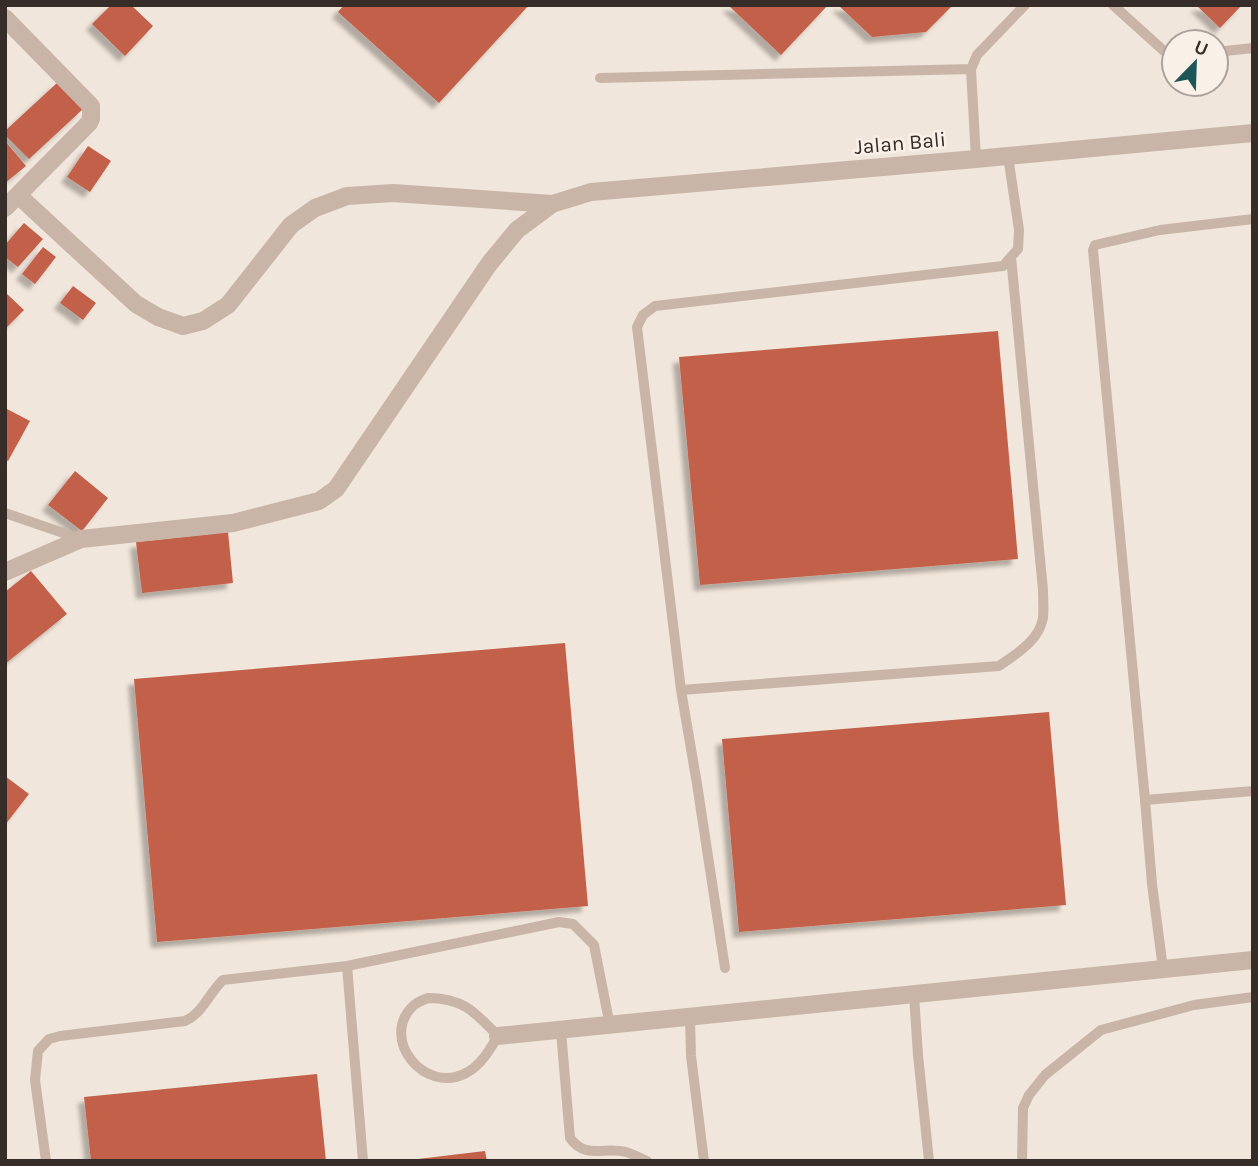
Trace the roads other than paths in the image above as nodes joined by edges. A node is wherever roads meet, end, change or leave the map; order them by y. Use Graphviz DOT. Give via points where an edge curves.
graph roads {
  1 [pos="1025,5"];
  2 [pos="1113,5"];
  3 [pos="5,18"];
  4 [pos="1160,47"];
  5 [pos="1253,48"];
  6 [pos="1230,50"];
  7 [pos="971,69"];
  8 [pos="600,78"];
  9 [pos="1253,132"];
  10 [pos="1008,156"];
  11 [pos="976,159"];
  12 [pos="12,202"];
  13 [pos="552,204"];
  14 [pos="1253,219"];
  15 [pos="1011,257"];
  16 [pos="5,513"];
  17 [pos="80,540"];
  18 [pos="5,572"];
  19 [pos="681,690"];
  20 [pos="1253,791"];
  21 [pos="1145,800"];
  22 [pos="1253,960"];
  23 [pos="347,966"];
  24 [pos="725,968"];
  25 [pos="1163,969"];
  26 [pos="914,995"];
  27 [pos="1253,997"];
  28 [pos="690,1017"];
  29 [pos="610,1026"];
  30 [pos="561,1031"];
  31 [pos="498,1037"];
  32 [pos="46,1161"];
  33 [pos="363,1161"];
  34 [pos="647,1161"];
  35 [pos="704,1161"];
  36 [pos="929,1161"];
  37 [pos="1022,1161"];
  1 -- 7 [label="lane" via="978,55"];
  2 -- 4 [label="lane"];
  3 -- 12 [label="street" via="92,106 89,123"];
  5 -- 6 [label="lane"];
  7 -- 8 [label="lane"];
  7 -- 11 [label="lane"];
  9 -- 10 [label="street, Jalan Bali"];
  10 -- 11 [label="street, Jalan Bali"];
  10 -- 15 [label="lane" via="1019,230 1018,249"];
  11 -- 13 [label="street, Jalan Bali" via="592,192"];
  12 -- 13 [label="street" via="136,304 183,326 203,321 228,305 291,225 315,208 347,195 393,193"];
  13 -- 17 [label="street" via="517,230 489,264 335,489 319,500 233,523"];
  14 -- 21 [label="lane" via="1160,230 1093,250"];
  15 -- 19 [label="lane" via="1042,590 1043,619 1037,634 999,666"];
  15 -- 19 [label="lane" via="1003,266 655,306 643,315 637,327"];
  16 -- 17 [label="lane"];
  17 -- 18 [label="street"];
  19 -- 24 [label="lane"];
  20 -- 21 [label="lane"];
  21 -- 25 [label="lane"];
  22 -- 25 [label="street"];
  23 -- 29 [label="lane" via="559,922 573,923 594,945"];
  23 -- 32 [label="lane" via="223,980 194,1017 185,1021 49,1039 38,1051 35,1080"];
  23 -- 33 [label="lane"];
  25 -- 26 [label="street"];
  26 -- 28 [label="street"];
  26 -- 36 [label="lane"];
  27 -- 37 [label="lane" via="1194,1005 1101,1030 1045,1074 1029,1094 1023,1108"];
  28 -- 29 [label="street"];
  28 -- 35 [label="lane"];
  29 -- 30 [label="street"];
  30 -- 31 [label="street"];
  30 -- 34 [label="lane" via="570,1138 575,1146 586,1151 624,1152"];
  31 -- 31 [label="lane" via="477,1066 464,1075 440,1079 421,1071 411,1060 400,1031 413,1005 443,998 460,1003"];
}
